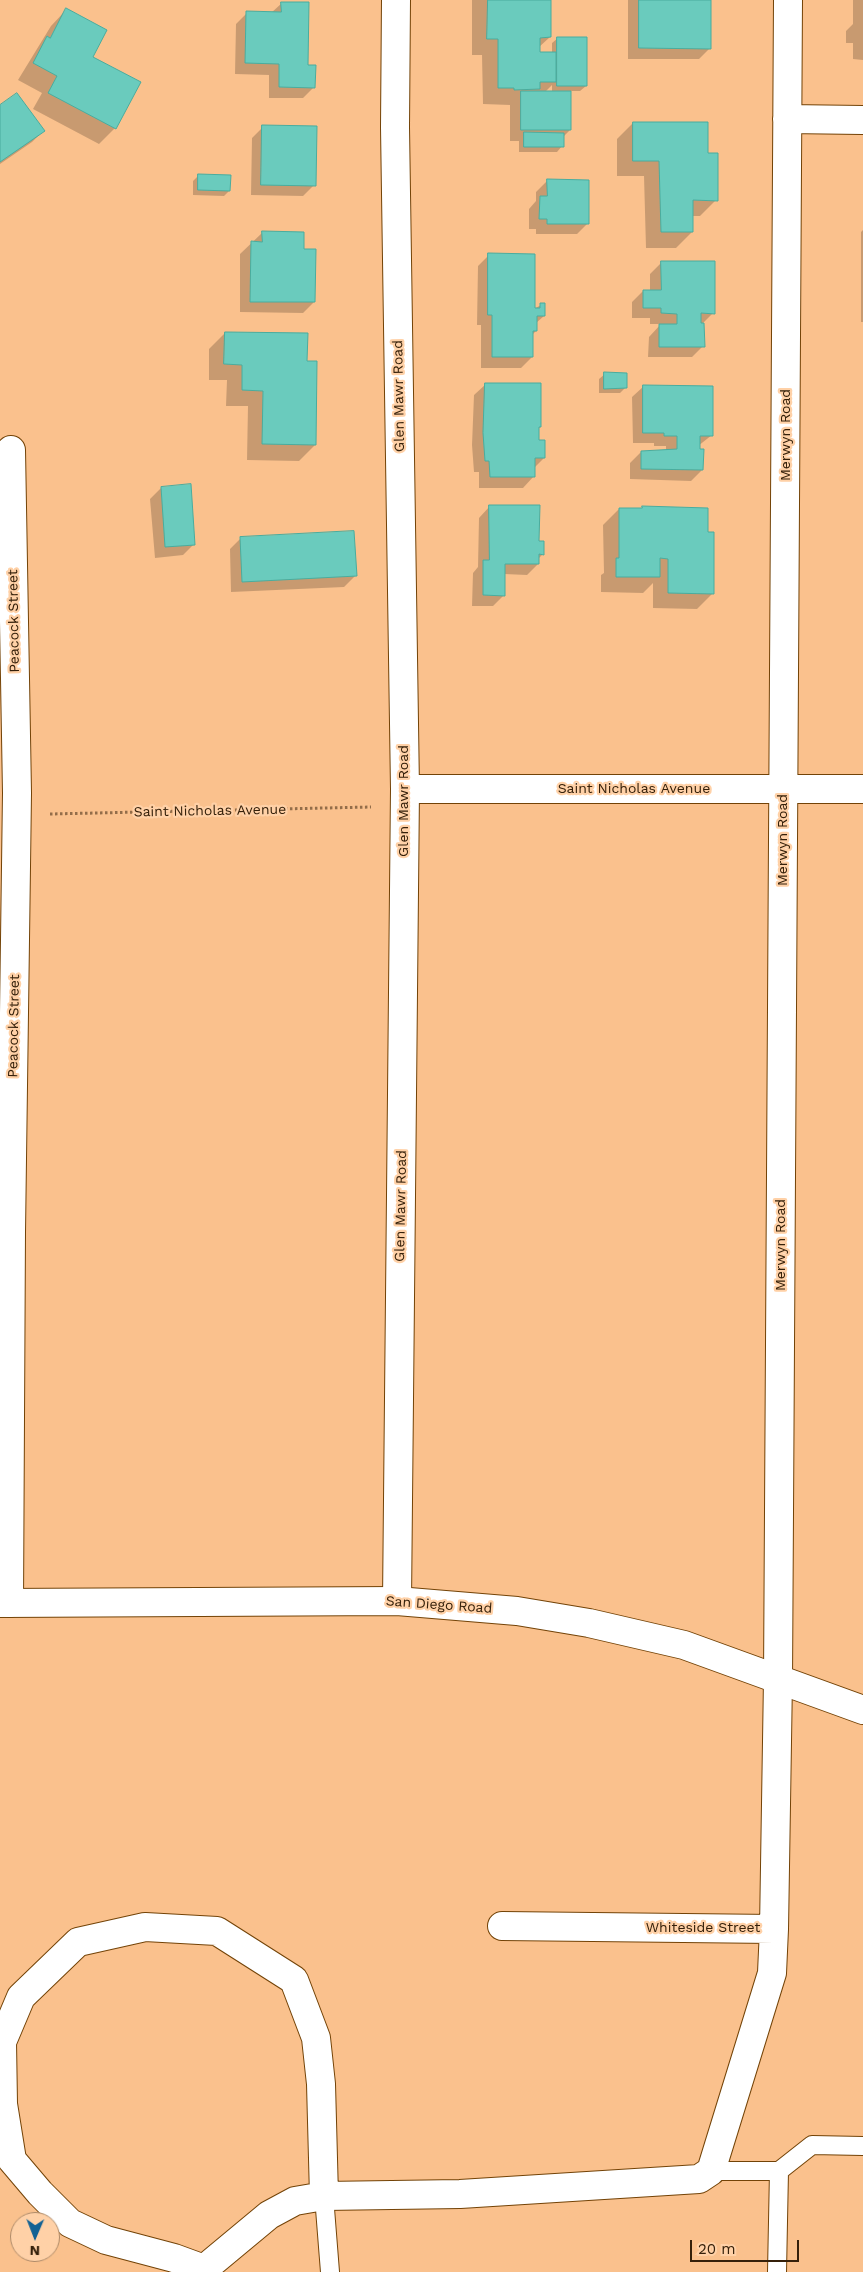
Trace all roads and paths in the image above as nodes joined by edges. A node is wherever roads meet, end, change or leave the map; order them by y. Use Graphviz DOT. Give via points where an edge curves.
graph roads {
  1 [pos="396,0"];
  2 [pos="788,0"];
  3 [pos="787,120"];
  4 [pos="863,120"];
  5 [pos="11,450"];
  6 [pos="784,789"];
  7 [pos="863,789"];
  8 [pos="405,798"];
  9 [pos="11,800"];
  10 [pos="396,1601"];
  11 [pos="5,1603"];
  12 [pos="778,1679"];
  13 [pos="863,1710"];
  14 [pos="502,1926"];
  15 [pos="774,1929"];
  16 [pos="863,2146"];
  17 [pos="779,2171"];
  18 [pos="711,2172"];
  19 [pos="324,2196"];
  20 [pos="206,2271"];
  21 [pos="330,2272"];
  22 [pos="777,2272"];
  1 -- 8 [label="street, Glen Mawr Road"];
  2 -- 3 [label="street, Merwyn Road"];
  3 -- 4 [label="street"];
  3 -- 6 [label="street, Merwyn Road"];
  5 -- 9 [label="street, Peacock Street"];
  6 -- 7 [label="street, Saint Nicholas Avenue"];
  6 -- 8 [label="street, Saint Nicholas Avenue"];
  6 -- 12 [label="street, Merwyn Road"];
  8 -- 9 [label="path, Saint Nicholas Avenue"];
  8 -- 10 [label="street, Glen Mawr Road"];
  9 -- 11 [label="street, Peacock Street"];
  10 -- 11 [label="street, San Diego Road"];
  10 -- 12 [label="street, San Diego Road" via="517,1611 589,1623 684,1645"];
  12 -- 13 [label="street, San Diego Road"];
  12 -- 15 [label="street, Whiteside Street"];
  14 -- 15 [label="street, Whiteside Street"];
  15 -- 18 [label="street" via="772,1973"];
  16 -- 17 [label="lane" via="812,2145"];
  17 -- 18 [label="lane"];
  17 -- 22 [label="lane"];
  18 -- 19 [label="street" via="699,2179 460,2194"];
  19 -- 20 [label="street" via="295,2201 269,2215"];
  19 -- 20 [label="street" via="321,2084 316,2038 294,1980 217,1931 145,1927 78,1942 21,1997 2,2042 3,2104 12,2160 70,2223 106,2240 174,2258"];
  19 -- 21 [label="lane"];
}
